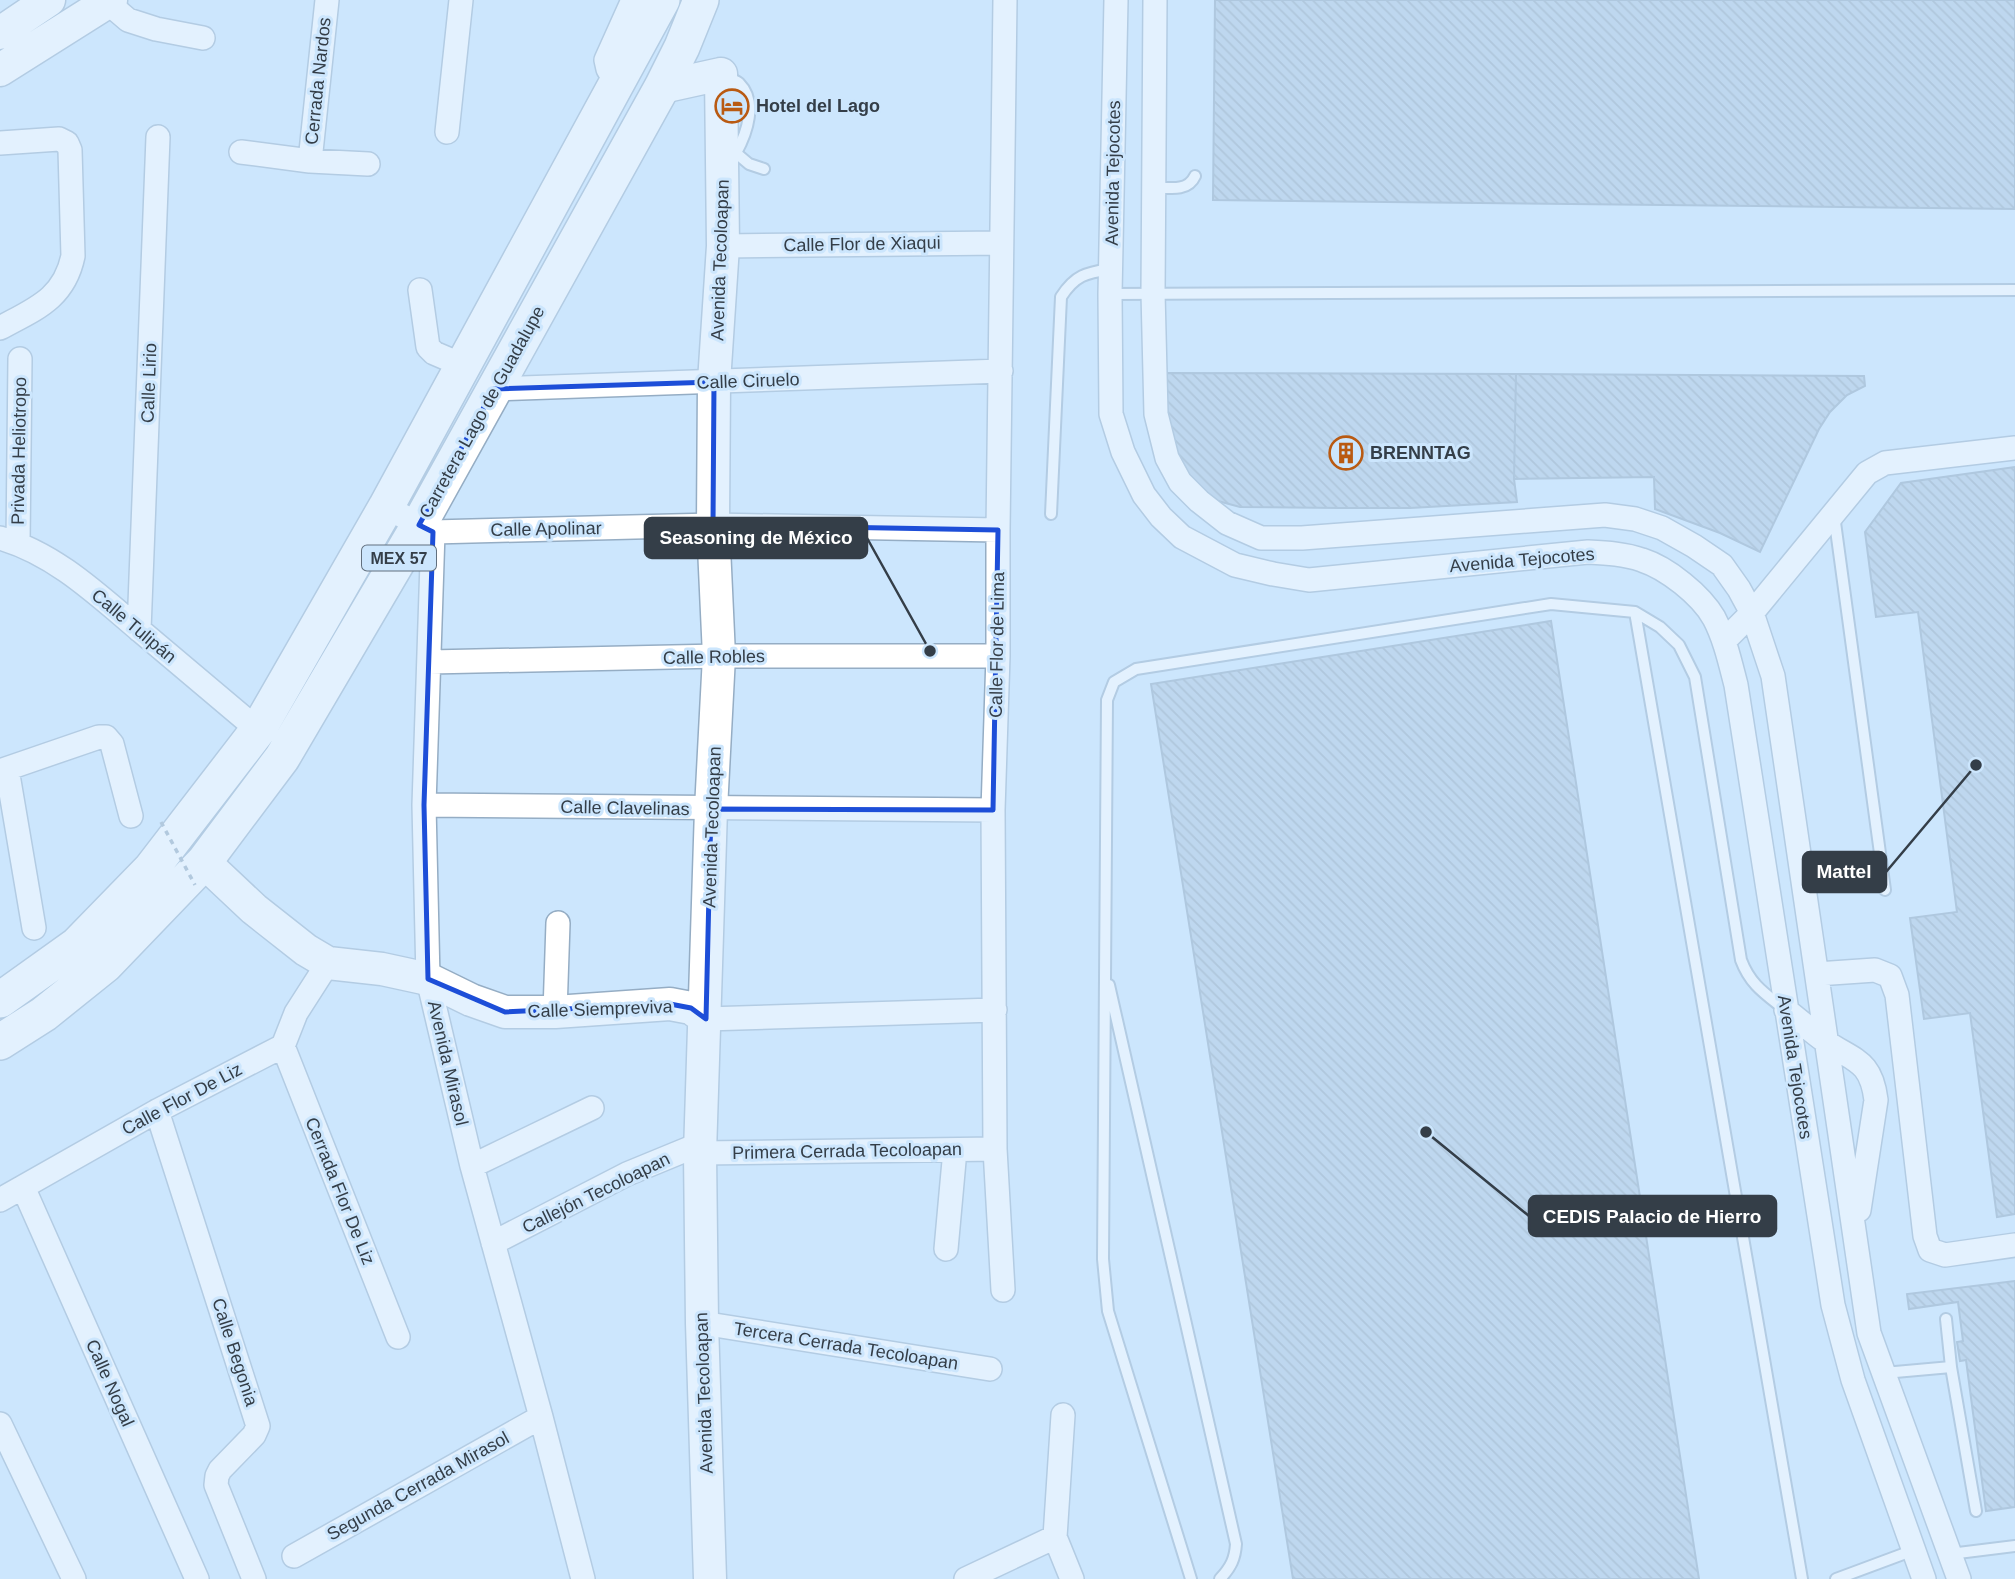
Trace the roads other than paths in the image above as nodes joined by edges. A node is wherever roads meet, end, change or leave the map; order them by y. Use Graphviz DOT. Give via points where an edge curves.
graph roads {
  1 [pos="49,0"];
  2 [pos="327,0"];
  3 [pos="461,0"];
  4 [pos="633,0"];
  5 [pos="662,0"];
  6 [pos="701,0"];
  7 [pos="1005,0"];
  8 [pos="1116,0"];
  9 [pos="1155,0"];
  10 [pos="109,1"];
  11 [pos="0,33"];
  12 [pos="203,38"];
  13 [pos="682,47"];
  14 [pos="0,70"];
  15 [pos="721,74"];
  16 [pos="620,79"];
  17 [pos="662,87"];
  18 [pos="447,132"];
  19 [pos="158,137"];
  20 [pos="0,143"];
  21 [pos="241,152"];
  22 [pos="730,152"];
  23 [pos="311,153"];
  24 [pos="368,163"];
  25 [pos="764,169"];
  26 [pos="1195,176"];
  27 [pos="1154,187"];
  28 [pos="1001,243"];
  29 [pos="723,246"];
  30 [pos="1110,269"];
  31 [pos="420,290"];
  32 [pos="2015,290"];
  33 [pos="1153,293"];
  34 [pos="1110,294"];
  35 [pos="0,328"];
  36 [pos="20,359"];
  37 [pos="462,365"];
  38 [pos="1001,371"];
  39 [pos="714,383"];
  40 [pos="495,389"];
  41 [pos="2015,448"];
  42 [pos="386,507"];
  43 [pos="1051,514"];
  44 [pos="1834,515"];
  45 [pos="713,525"];
  46 [pos="426,528"];
  47 [pos="998,530"];
  48 [pos="9,541"];
  49 [pos="1635,612"];
  50 [pos="1752,613"];
  51 [pos="139,630"];
  52 [pos="1724,641"];
  53 [pos="719,656"];
  54 [pos="998,656"];
  55 [pos="430,662"];
  56 [pos="258,730"];
  57 [pos="3,770"];
  58 [pos="424,805"];
  59 [pos="711,809"];
  60 [pos="993,810"];
  61 [pos="131,816"];
  62 [pos="200,873"];
  63 [pos="1885,890"];
  64 [pos="558,923"];
  65 [pos="34,928"];
  66 [pos="328,963"];
  67 [pos="1105,965"];
  68 [pos="1817,974"];
  69 [pos="428,979"];
  70 [pos="0,1000"];
  71 [pos="995,1010"];
  72 [pos="1786,1010"];
  73 [pos="555,1012"];
  74 [pos="706,1019"];
  75 [pos="0,1042"];
  76 [pos="1827,1042"];
  77 [pos="283,1046"];
  78 [pos="592,1108"];
  79 [pos="158,1111"];
  80 [pos="700,1148"];
  81 [pos="995,1149"];
  82 [pos="956,1150"];
  83 [pos="472,1166"];
  84 [pos="23,1186"];
  85 [pos="0,1200"];
  86 [pos="1855,1234"];
  87 [pos="493,1243"];
  88 [pos="2015,1245"];
  89 [pos="946,1249"];
  90 [pos="1003,1290"];
  91 [pos="1946,1319"];
  92 [pos="702,1322"];
  93 [pos="398,1337"];
  94 [pos="1951,1367"];
  95 [pos="990,1369"];
  96 [pos="1884,1373"];
  97 [pos="1063,1415"];
  98 [pos="541,1417"];
  99 [pos="0,1424"];
  100 [pos="1976,1511"];
  101 [pos="1055,1537"];
  102 [pos="2015,1546"];
  103 [pos="1914,1550"];
  104 [pos="1950,1554"];
  105 [pos="294,1556"];
  106 [pos="74,1579"];
  107 [pos="197,1579"];
  108 [pos="254,1579"];
  109 [pos="583,1579"];
  110 [pos="710,1579"];
  111 [pos="966,1579"];
  112 [pos="1072,1579"];
  113 [pos="1191,1579"];
  114 [pos="1220,1579"];
  115 [pos="1802,1579"];
  116 [pos="1836,1579"];
  117 [pos="1924,1579"];
  118 [pos="1959,1579"];
  1 -- 11 [label="street"];
  2 -- 23 [label="street, Cerrada Nardos"];
  3 -- 18 [label="street"];
  4 -- 16 [label="street" via="606,61 613,77"];
  5 -- 16 [label="main road, MEX 57"];
  6 -- 13 [label="main road, Carretera Lago de Guadalupe / MEX 57"];
  7 -- 28 [label="street, Calle Flor de Lima"];
  8 -- 30 [label="street, Avenida Tejocotes"];
  9 -- 27 [label="street, Avenida Tejocotes"];
  10 -- 12 [label="street" via="128,20"];
  10 -- 14 [label="street"];
  13 -- 15 [label="street"];
  13 -- 17 [label="main road, Carretera Lago de Guadalupe / MEX 57"];
  15 -- 17 [label="street"];
  15 -- 22 [label="street, Avenida Tecoloapan"];
  16 -- 37 [label="main road, MEX 57"];
  17 -- 40 [label="main road, Carretera Lago de Guadalupe / MEX 57"];
  19 -- 51 [label="street, Calle Lirio"];
  20 -- 35 [label="street" via="59,139 68,144 73,256 69,272 51,298"];
  21 -- 23 [label="street"];
  22 -- 25 [label="lane"];
  22 -- 29 [label="street, Avenida Tecoloapan"];
  23 -- 24 [label="street"];
  26 -- 27 [label="lane" via="1186,187"];
  27 -- 33 [label="street, Avenida Tejocotes"];
  28 -- 29 [label="street, Calle Flor de Xiaqui"];
  28 -- 38 [label="street, Calle Flor de Lima"];
  29 -- 39 [label="street, Avenida Tecoloapan"];
  30 -- 34 [label="street, Avenida Tejocotes"];
  30 -- 43 [label="lane" via="1086,273 1070,283 1061,297"];
  31 -- 37 [label="street" via="428,347"];
  32 -- 33 [label="lane"];
  33 -- 34 [label="lane"];
  33 -- 50 [label="street, Avenida Tejocotes" via="1156,414 1167,458 1180,482 1227,523 1261,538 1289,538 1605,515 1635,519 1662,528 1722,565"];
  34 -- 52 [label="street, Avenida Tejocotes" via="1111,414 1123,452 1144,495 1190,542 1235,565 1309,580 1588,552 1618,554 1645,561 1695,594"];
  36 -- 48 [label="street, Privada Heliotropo"];
  37 -- 42 [label="main road, MEX 57"];
  38 -- 39 [label="street, Calle Ciruelo"];
  38 -- 47 [label="street, Calle Flor de Lima"];
  39 -- 40 [label="street, Calle Ciruelo"];
  39 -- 45 [label="street, Avenida Tecoloapan"];
  40 -- 46 [label="main road, Carretera Lago de Guadalupe / MEX 57"];
  41 -- 44 [label="street" via="1885,463 1867,473"];
  42 -- 46 [label="street"];
  42 -- 56 [label="main road, MEX 57"];
  44 -- 50 [label="street"];
  44 -- 63 [label="lane"];
  45 -- 46 [label="street, Calle Apolinar"];
  45 -- 47 [label="street, Calle Apolinar"];
  45 -- 53 [label="street, Avenida Tecoloapan"];
  46 -- 55 [label="street, Avenida Mirasol"];
  46 -- 62 [label="main road, Carretera Lago de Guadalupe / MEX 57" via="282,758"];
  47 -- 54 [label="street, Calle Flor de Lima"];
  48 -- 51 [label="street, Calle Tulipán" via="56,564"];
  49 -- 67 [label="lane" via="1551,604 1136,669 1114,682 1107,700"];
  49 -- 72 [label="lane" via="1679,645 1695,677 1741,960 1756,987"];
  49 -- 115 [label="lane"];
  50 -- 52 [label="street"];
  50 -- 68 [label="street, Avenida Tejocotes" via="1773,676"];
  51 -- 56 [label="street, Calle Tulipán"];
  52 -- 72 [label="street, Avenida Tejocotes" via="1736,685"];
  53 -- 54 [label="street, Calle Robles"];
  53 -- 55 [label="street, Calle Robles"];
  53 -- 59 [label="street, Avenida Tecoloapan"];
  54 -- 60 [label="street, Calle Flor de Lima"];
  55 -- 58 [label="street, Avenida Mirasol"];
  56 -- 70 [label="main road, MEX 57" via="151,869 77,945"];
  57 -- 61 [label="street" via="106,737 112,744"];
  57 -- 65 [label="street"];
  58 -- 59 [label="street, Calle Clavelinas"];
  58 -- 69 [label="street, Avenida Mirasol"];
  59 -- 60 [label="street, Calle Clavelinas"];
  59 -- 74 [label="street, Avenida Tecoloapan"];
  60 -- 71 [label="street, Calle Flor de Lima"];
  62 -- 66 [label="street, Calle Siempreviva"];
  62 -- 75 [label="main road, Carretera Lago de Guadalupe / MEX 57" via="105,965"];
  64 -- 73 [label="street"];
  66 -- 69 [label="street, Calle Siempreviva"];
  66 -- 77 [label="street" via="296,1013"];
  67 -- 113 [label="lane" via="1103,1259 1108,1311"];
  67 -- 114 [label="lane" via="1236,1544 1235,1558"];
  68 -- 76 [label="street, Avenida Tejocotes"];
  68 -- 88 [label="street" via="1875,970 1890,976 1897,995 1930,1250 1945,1255"];
  69 -- 73 [label="street, Calle Siempreviva" via="505,1012"];
  69 -- 83 [label="street, Avenida Mirasol"];
  71 -- 74 [label="street, Calle Siempreviva"];
  71 -- 81 [label="street, Calle Flor de Lima"];
  72 -- 76 [label="street"];
  72 -- 103 [label="street, Avenida Tejocotes" via="1833,1305 1853,1380"];
  73 -- 74 [label="street, Calle Siempreviva" via="670,1004 691,1008"];
  74 -- 80 [label="street, Avenida Tecoloapan"];
  76 -- 86 [label="street, Avenida Tejocotes"];
  76 -- 86 [label="street" via="1854,1057 1875,1085"];
  77 -- 79 [label="street, Calle Flor De Liz"];
  77 -- 93 [label="street, Cerrada Flor De Liz"];
  78 -- 83 [label="street"];
  79 -- 84 [label="street, Calle Flor De Liz"];
  79 -- 108 [label="street, Calle Begonia" via="258,1426 220,1469 216,1485"];
  80 -- 82 [label="street, Primera Cerrada Tecoloapan"];
  80 -- 87 [label="street, Callejón Tecoloapan" via="627,1174"];
  80 -- 92 [label="street, Avenida Tecoloapan"];
  81 -- 82 [label="street, Primera Cerrada Tecoloapan"];
  81 -- 90 [label="street, Calle Flor de Lima"];
  82 -- 89 [label="street"];
  83 -- 87 [label="street, Avenida Mirasol"];
  84 -- 85 [label="street, Calle Flor De Liz"];
  84 -- 107 [label="street, Calle Nogal"];
  86 -- 96 [label="street, Avenida Tejocotes" via="1869,1333"];
  87 -- 98 [label="street, Avenida Mirasol"];
  91 -- 94 [label="lane"];
  92 -- 95 [label="street, Tercera Cerrada Tecoloapan"];
  92 -- 110 [label="street, Avenida Tecoloapan"];
  94 -- 96 [label="lane"];
  94 -- 100 [label="lane"];
  96 -- 104 [label="street, Avenida Tejocotes"];
  97 -- 101 [label="street"];
  98 -- 105 [label="street, Segunda Cerrada Mirasol"];
  98 -- 109 [label="street, Avenida Mirasol"];
  99 -- 106 [label="street"];
  101 -- 111 [label="street"];
  101 -- 112 [label="street"];
  102 -- 104 [label="lane"];
  103 -- 116 [label="lane"];
  103 -- 117 [label="street, Avenida Tejocotes"];
  104 -- 118 [label="street, Avenida Tejocotes"];
}
